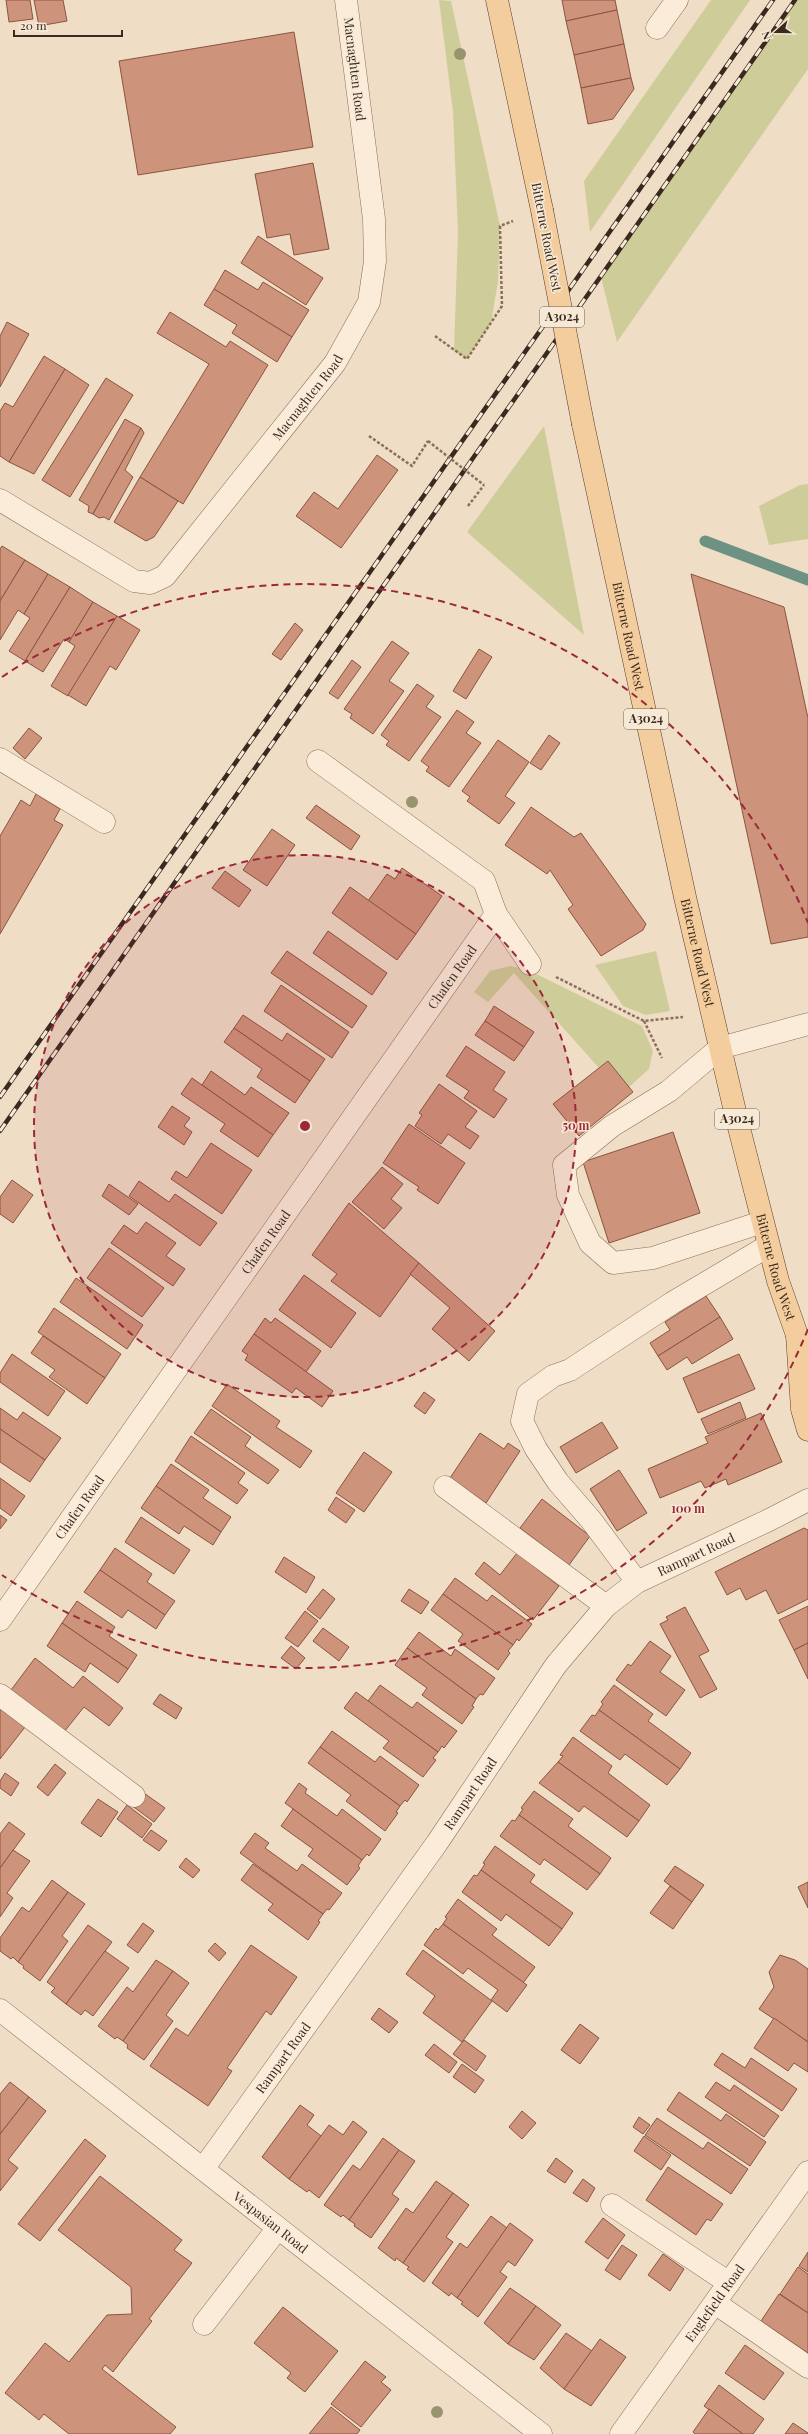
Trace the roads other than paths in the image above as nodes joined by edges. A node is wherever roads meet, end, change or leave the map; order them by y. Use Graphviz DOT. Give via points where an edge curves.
graph roads {
  1 [pos="346,0"];
  2 [pos="677,0"];
  3 [pos="496,1"];
  4 [pos="656,28"];
  5 [pos="0,500"];
  6 [pos="0,759"];
  7 [pos="318,761"];
  8 [pos="104,822"];
  9 [pos="496,914"];
  10 [pos="530,964"];
  11 [pos="808,1024"];
  12 [pos="720,1048"];
  13 [pos="762,1222"];
  14 [pos="768,1246"];
  15 [pos="802,1343"];
  16 [pos="808,1430"];
  17 [pos="445,1487"];
  18 [pos="808,1500"];
  19 [pos="637,1582"];
  20 [pos="606,1606"];
  21 [pos="0,1620"];
  22 [pos="0,1695"];
  23 [pos="134,1796"];
  24 [pos="0,2010"];
  25 [pos="203,2169"];
  26 [pos="808,2172"];
  27 [pos="612,2205"];
  28 [pos="278,2228"];
  29 [pos="729,2283"];
  30 [pos="715,2303"];
  31 [pos="204,2324"];
  32 [pos="808,2367"];
  33 [pos="541,2434"];
  34 [pos="621,2434"];
  1 -- 5 [label="street, Macnaghten Road" via="374,219 375,260 369,302 335,363 165,576 150,583 134,581"];
  2 -- 4 [label="street"];
  3 -- 12 [label="main road, Bitterne Road West / A3024, bridge" via="542,210 583,424 645,718"];
  6 -- 8 [label="street"];
  7 -- 9 [label="street" via="484,881"];
  9 -- 10 [label="street"];
  9 -- 21 [label="street, Chafen Road"];
  11 -- 12 [label="street"];
  12 -- 13 [label="main road, Bitterne Road West / A3024"];
  12 -- 13 [label="street" via="675,1085 612,1126 564,1165 568,1195 590,1243 613,1263 653,1258"];
  13 -- 14 [label="main road, Bitterne Road West / A3024"];
  14 -- 15 [label="main road, Bitterne Road West / A3024"];
  14 -- 19 [label="street" via="672,1303 570,1370 553,1376 528,1394 522,1421 536,1449 558,1482 591,1520"];
  15 -- 16 [label="main road, Bitterne Road West / A3024" via="802,1409"];
  17 -- 20 [label="street"];
  18 -- 19 [label="street, Rampart Road"];
  19 -- 20 [label="street, Rampart Road"];
  20 -- 25 [label="street, Rampart Road" via="556,1665 437,1843"];
  22 -- 23 [label="street"];
  24 -- 25 [label="street, Vespasian Road"];
  25 -- 28 [label="street, Vespasian Road"];
  26 -- 29 [label="street, Englefield Road"];
  27 -- 29 [label="street"];
  28 -- 31 [label="street"];
  28 -- 33 [label="street, Vespasian Road"];
  29 -- 30 [label="street, Englefield Road"];
  30 -- 32 [label="street"];
  30 -- 34 [label="street, Englefield Road"];
}
